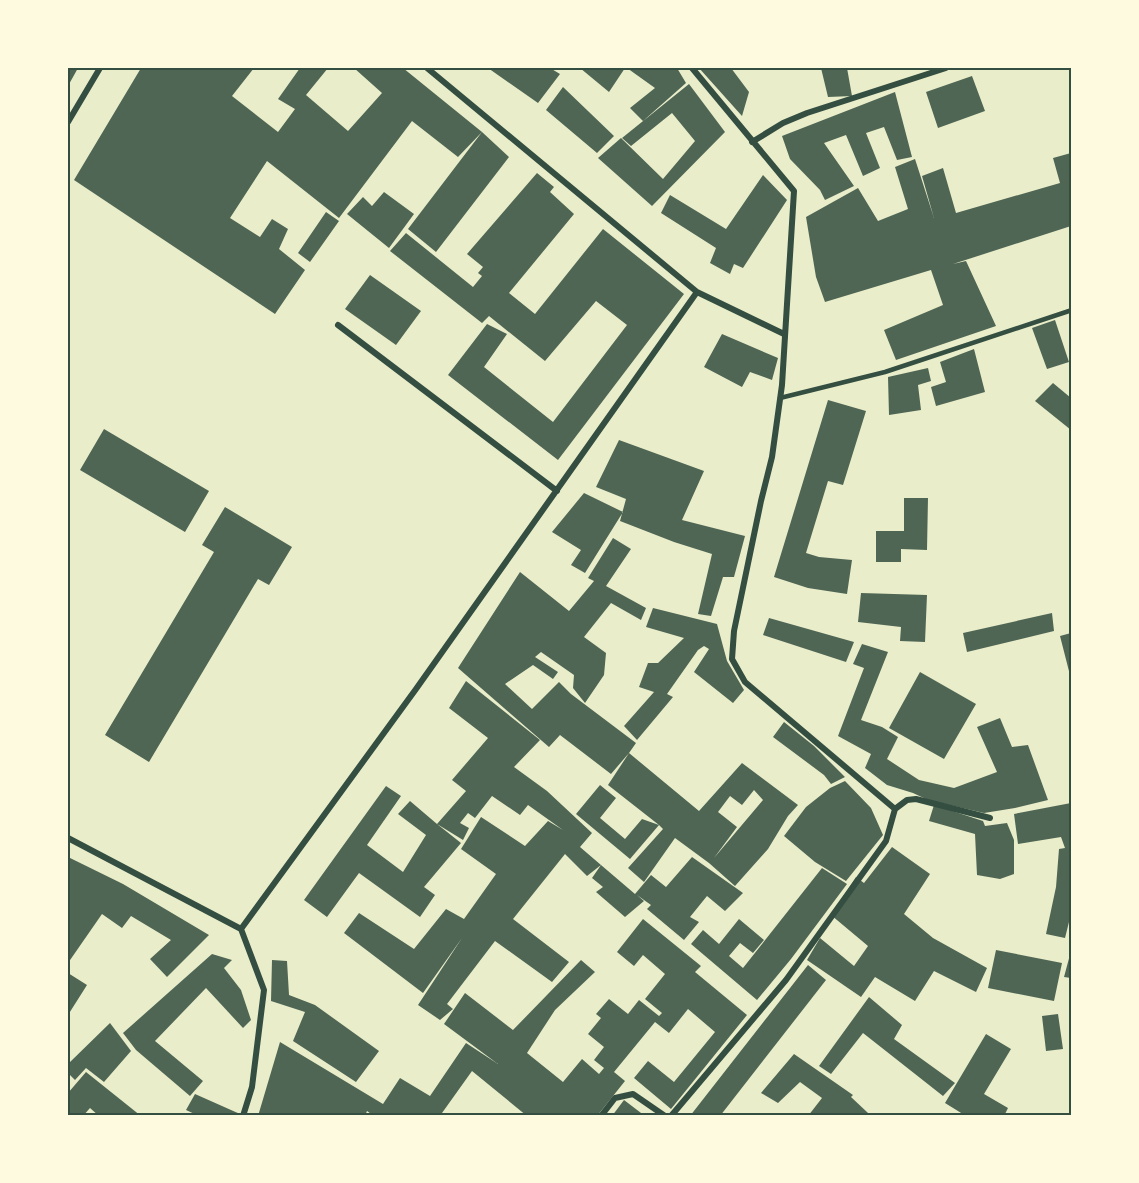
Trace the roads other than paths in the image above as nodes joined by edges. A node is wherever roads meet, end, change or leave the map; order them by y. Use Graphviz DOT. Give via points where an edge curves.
graph roads {
  1 [pos="100,68"];
  2 [pos="427,68"];
  3 [pos="692,68"];
  4 [pos="946,68"];
  5 [pos="68,122"];
  6 [pos="752,142"];
  7 [pos="697,292"];
  8 [pos="1071,310"];
  9 [pos="338,326"];
  10 [pos="784,334"];
  11 [pos="780,398"];
  12 [pos="557,491"];
  13 [pos="895,809"];
  14 [pos="990,818"];
  15 [pos="68,838"];
  16 [pos="241,929"];
  17 [pos="243,1116"];
  18 [pos="601,1116"];
  19 [pos="664,1116"];
  20 [pos="671,1116"];
  1 -- 5 [label="street"];
  2 -- 7 [label="street"];
  3 -- 6 [label="street"];
  4 -- 6 [label="street" via="807,113"];
  6 -- 10 [label="street" via="794,191"];
  7 -- 10 [label="street"];
  7 -- 12 [label="street"];
  8 -- 11 [label="lane" via="885,372"];
  9 -- 12 [label="street"];
  10 -- 11 [label="street"];
  11 -- 13 [label="street" via="772,457 734,631 732,659 745,682"];
  12 -- 16 [label="street"];
  13 -- 14 [label="street" via="916,799"];
  13 -- 20 [label="street" via="885,841 786,980"];
  15 -- 16 [label="street"];
  16 -- 17 [label="street" via="264,990 252,1087"];
  18 -- 19 [label="street" via="615,1098 633,1094"];
}
